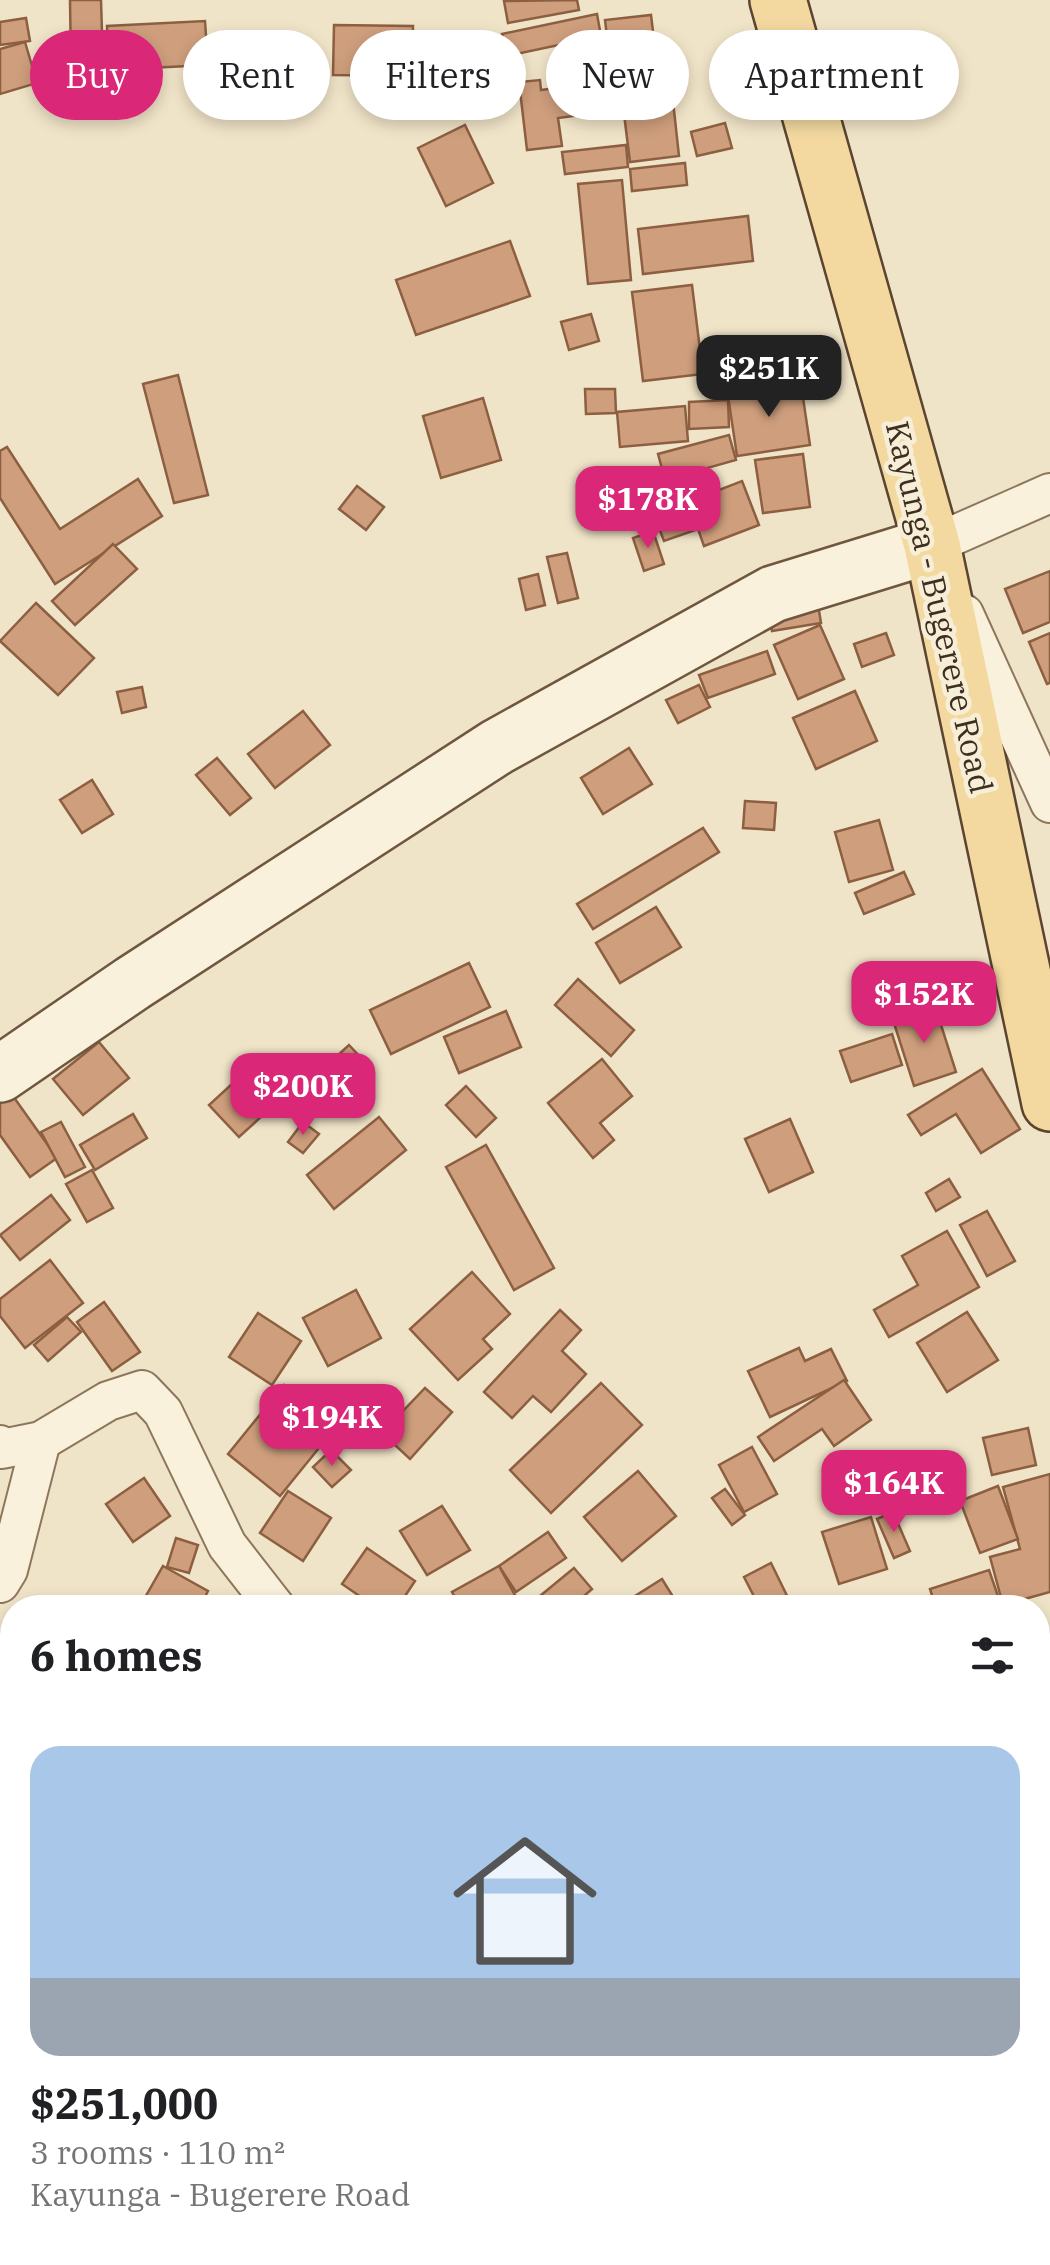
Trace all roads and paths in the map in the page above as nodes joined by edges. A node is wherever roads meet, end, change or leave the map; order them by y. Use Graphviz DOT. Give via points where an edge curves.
graph roads {
  1 [pos="778,0"];
  2 [pos="1050,493"];
  3 [pos="932,545"];
  4 [pos="1050,803"];
  5 [pos="0,1074"];
  6 [pos="1050,1103"];
  7 [pos="42,1441"];
  8 [pos="0,1445"];
  9 [pos="0,1583"];
  10 [pos="266,1595"];
  1 -- 3 [label="main road, Kayunga - Bugerere Road"];
  2 -- 3 [label="street"];
  3 -- 4 [label="street"];
  3 -- 5 [label="street" via="773,594 498,747"];
  3 -- 6 [label="main road, Kayunga - Bugerere Road"];
  7 -- 8 [label="street"];
  7 -- 9 [label="street"];
  7 -- 10 [label="street" via="108,1400 142,1390 163,1412 227,1546"];
}
